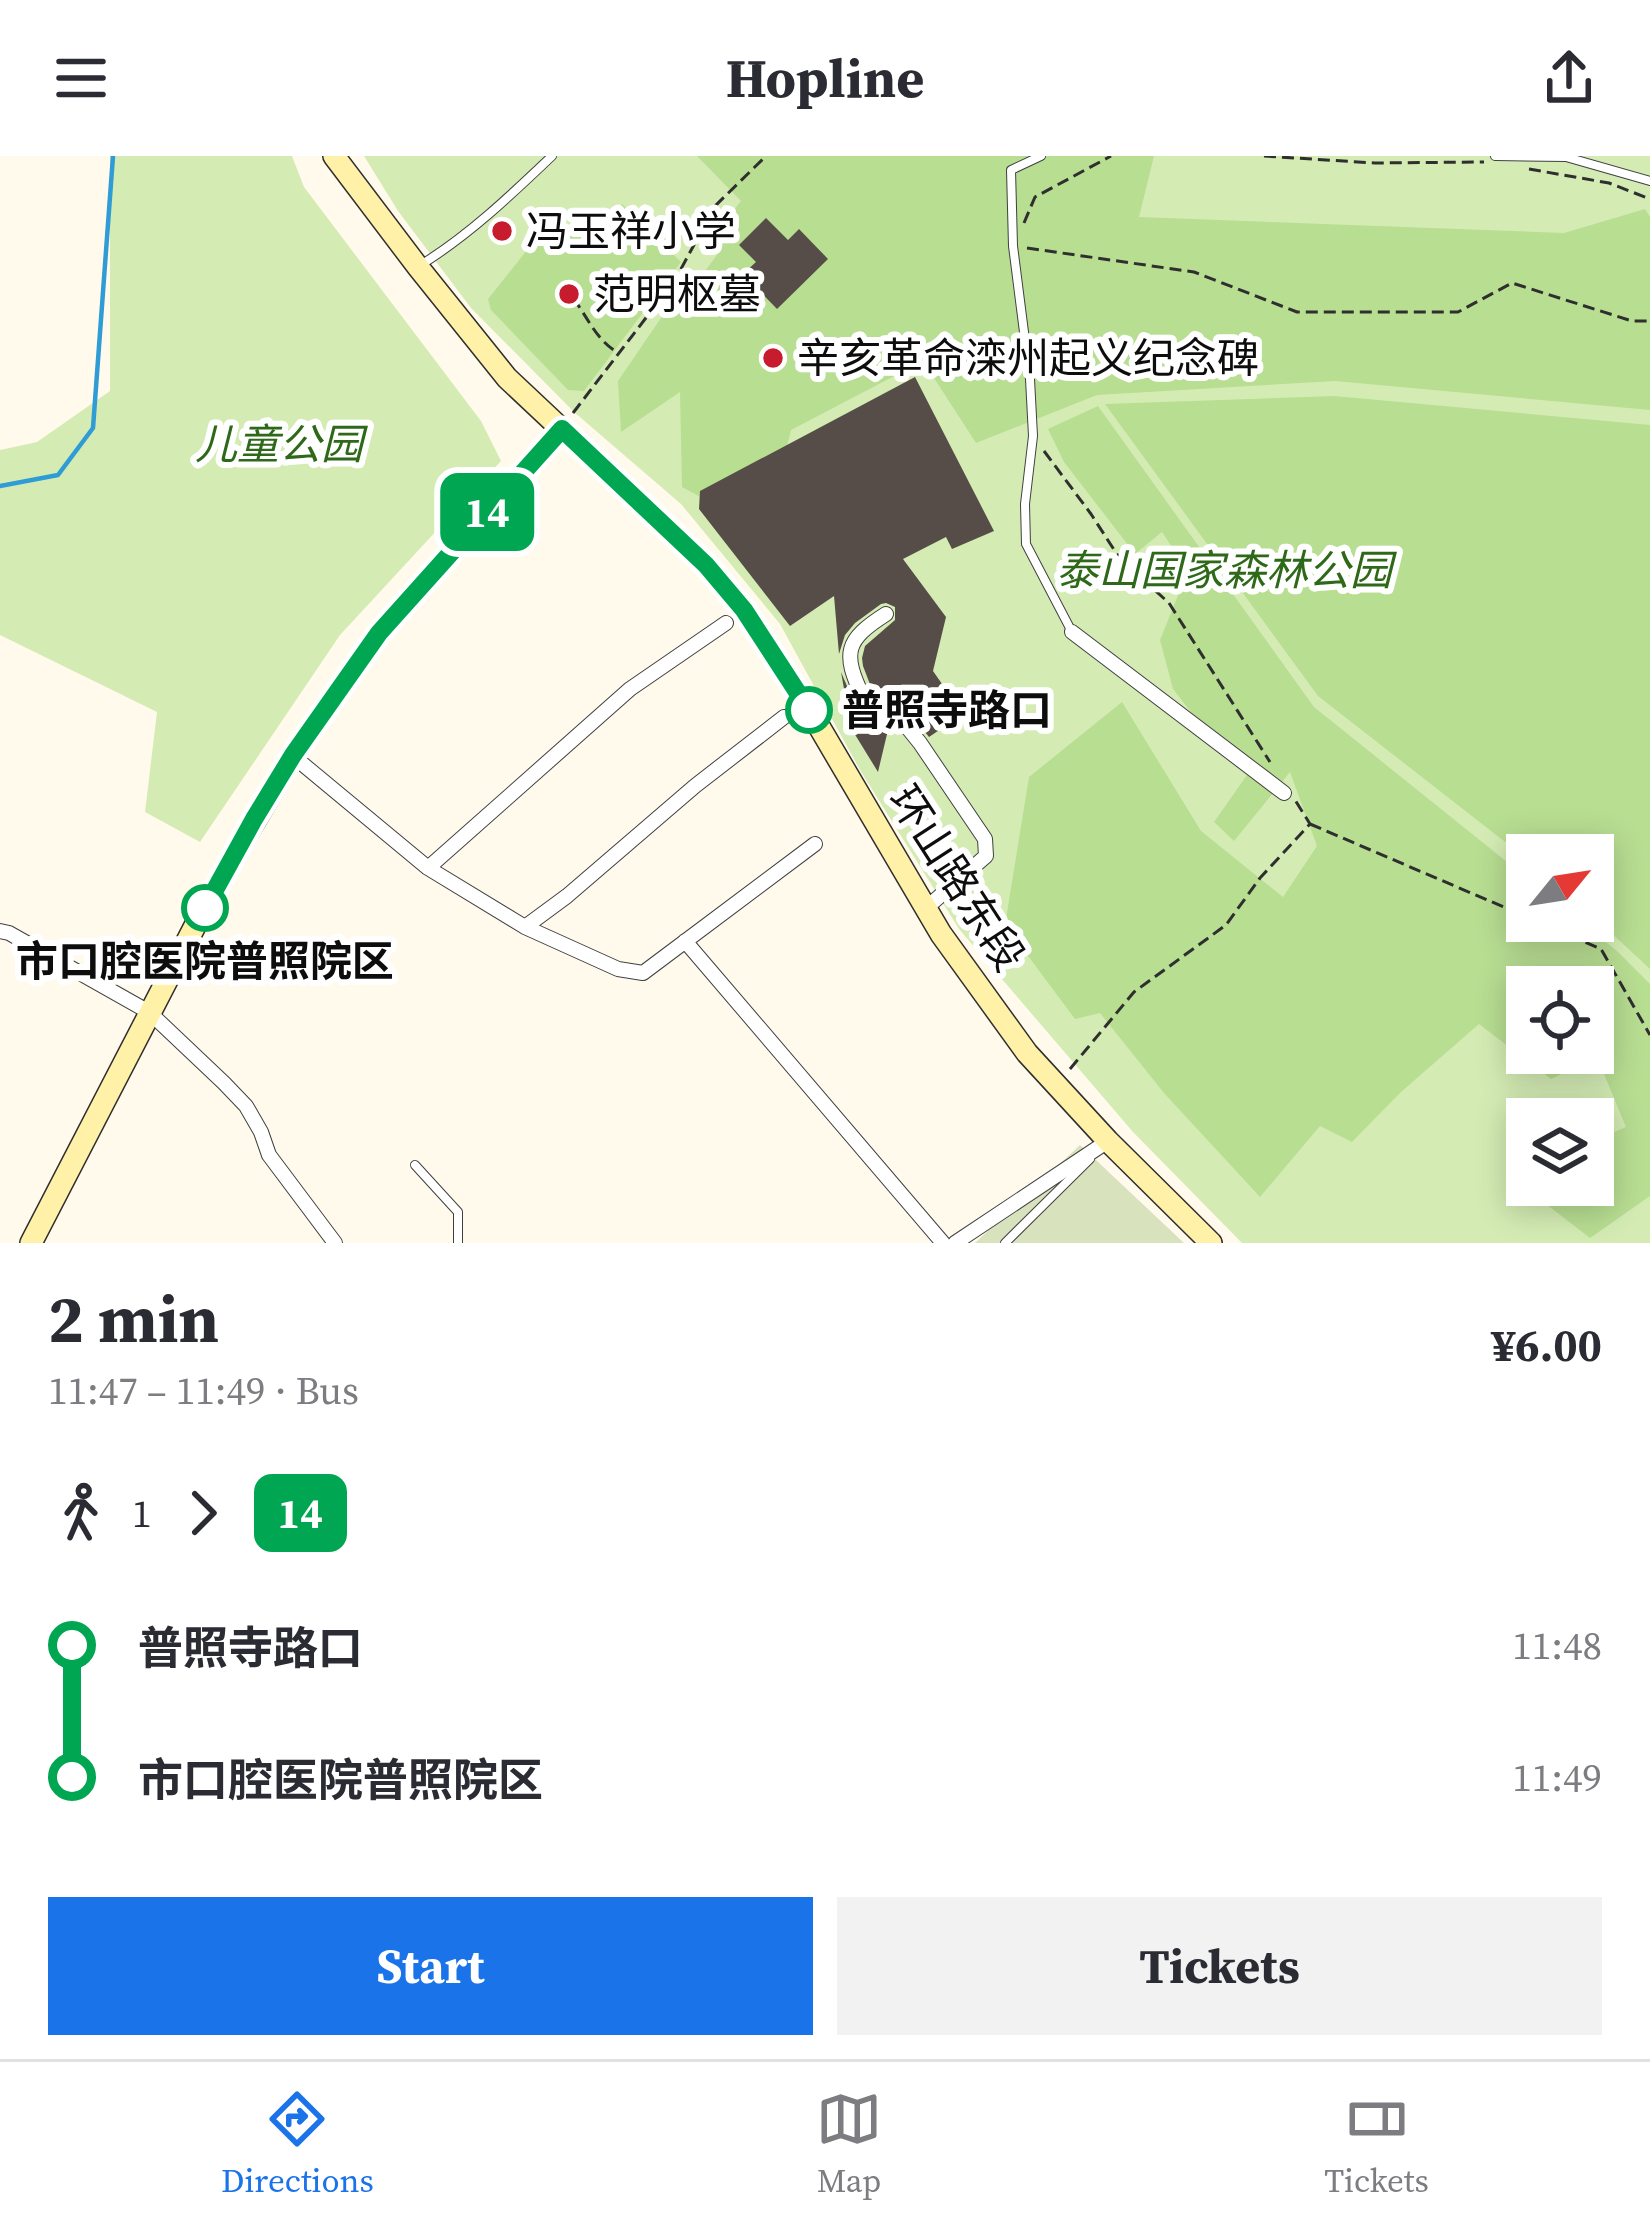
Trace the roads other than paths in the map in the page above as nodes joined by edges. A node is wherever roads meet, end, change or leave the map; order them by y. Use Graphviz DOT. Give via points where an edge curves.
graph roads {
  1 [pos="334,156"];
  2 [pos="552,156"];
  3 [pos="1040,156"];
  4 [pos="1496,156"];
  5 [pos="1650,181"];
  6 [pos="418,267"];
  7 [pos="562,429"];
  8 [pos="886,614"];
  9 [pos="726,623"];
  10 [pos="1072,632"];
  11 [pos="784,717"];
  12 [pos="293,755"];
  13 [pos="1284,793"];
  14 [pos="815,844"];
  15 [pos="428,868"];
  16 [pos="925,909"];
  17 [pos="525,927"];
  18 [pos="0,931"];
  19 [pos="685,941"];
  20 [pos="149,1012"];
  21 [pos="1108,1141"];
  22 [pos="415,1165"];
  23 [pos="31,1243"];
  24 [pos="334,1243"];
  25 [pos="458,1243"];
  26 [pos="943,1243"];
  27 [pos="955,1243"];
  28 [pos="1005,1243"];
  29 [pos="1211,1243"];
  1 -- 6 [label="main road, 环山路东段"];
  2 -- 6 [label="lane"];
  3 -- 10 [label="lane" via="1010,170 1033,436 1026,544"];
  4 -- 5 [label="lane" via="1566,158"];
  6 -- 7 [label="main road, 环山路东段" via="507,378"];
  7 -- 12 [label="main road" via="379,633"];
  7 -- 16 [label="main road, 环山路东段" via="744,610"];
  8 -- 16 [label="street" via="853,640 850,670 863,697 886,701 920,743 985,839 986,856"];
  9 -- 15 [label="street" via="630,689"];
  10 -- 13 [label="street"];
  11 -- 17 [label="street"];
  12 -- 15 [label="street"];
  12 -- 20 [label="main road"];
  14 -- 19 [label="street"];
  15 -- 17 [label="street"];
  16 -- 21 [label="main road, 环山路东段" via="1027,1053"];
  17 -- 19 [label="street" via="643,973"];
  18 -- 20 [label="street"];
  19 -- 26 [label="street"];
  20 -- 23 [label="main road"];
  20 -- 24 [label="street" via="246,1106 269,1155"];
  21 -- 27 [label="street"];
  21 -- 28 [label="lane"];
  21 -- 29 [label="main road, 环山路东段"];
  22 -- 25 [label="lane" via="458,1212"];
}
